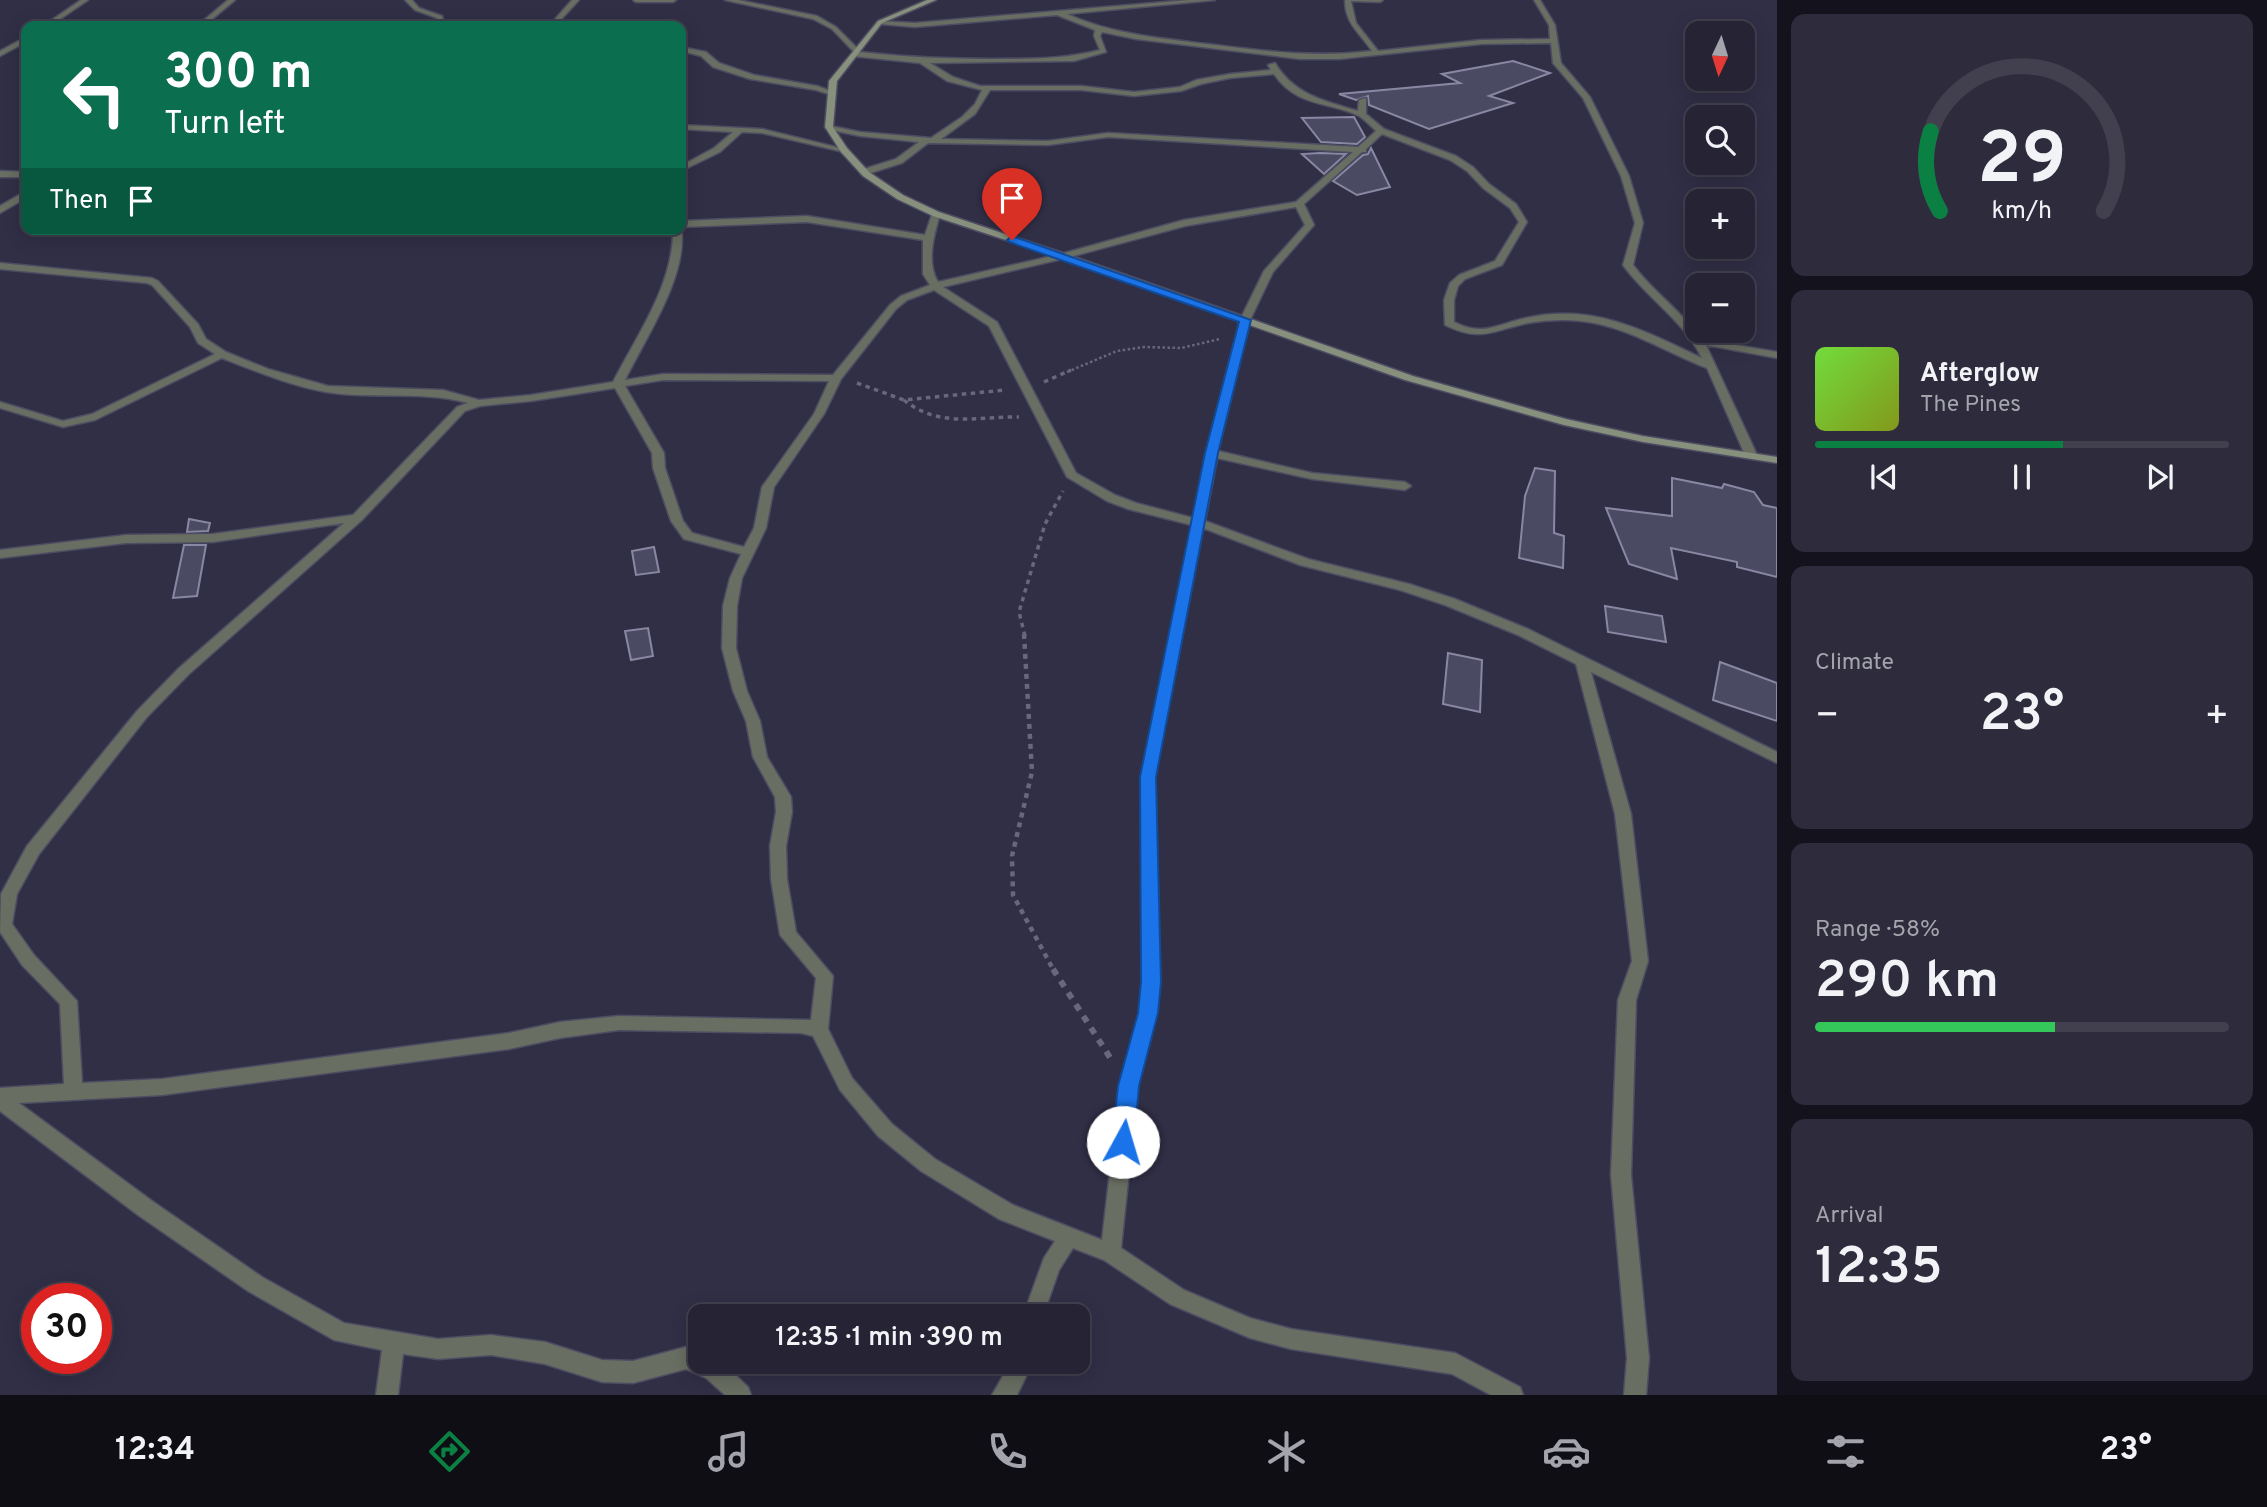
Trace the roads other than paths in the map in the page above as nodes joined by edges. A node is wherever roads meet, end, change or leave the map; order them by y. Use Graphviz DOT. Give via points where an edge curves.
graph roads {
  1 [pos="85,0"];
  2 [pos="232,0"];
  3 [pos="408,0"];
  4 [pos="576,0"];
  5 [pos="636,0"];
  6 [pos="673,0"];
  7 [pos="728,0"];
  8 [pos="933,0"];
  9 [pos="1212,0"];
  10 [pos="1348,0"];
  11 [pos="1354,0"];
  12 [pos="1380,0"];
  13 [pos="1537,0"];
  14 [pos="1058,13"];
  15 [pos="54,21"];
  16 [pos="206,21"];
  17 [pos="441,21"];
  18 [pos="557,21"];
  19 [pos="880,23"];
  20 [pos="1099,29"];
  21 [pos="1555,41"];
  22 [pos="21,42"];
  23 [pos="21,50"];
  24 [pos="686,50"];
  25 [pos="2,52"];
  26 [pos="856,53"];
  27 [pos="1376,53"];
  28 [pos="1269,54"];
  29 [pos="922,61"];
  30 [pos="1275,72"];
  31 [pos="987,88"];
  32 [pos="832,93"];
  33 [pos="1363,100"];
  34 [pos="1362,115"];
  35 [pos="686,127"];
  36 [pos="829,127"];
  37 [pos="741,129"];
  38 [pos="1381,131"];
  39 [pos="929,140"];
  40 [pos="1363,149"];
  41 [pos="844,150"];
  42 [pos="686,166"];
  43 [pos="864,172"];
  44 [pos="0,174"];
  45 [pos="21,175"];
  46 [pos="21,197"];
  47 [pos="1299,204"];
  48 [pos="0,210"];
  49 [pos="936,214"];
  50 [pos="686,224"];
  51 [pos="678,235"];
  52 [pos="928,238"];
  53 [pos="1063,256"];
  54 [pos="0,266"];
  55 [pos="935,285"];
  56 [pos="1685,324"];
  57 [pos="1244,328"];
  58 [pos="1699,343"];
  59 [pos="1709,343"];
  60 [pos="222,354"];
  61 [pos="1777,355"];
  62 [pos="1709,365"];
  63 [pos="838,376"];
  64 [pos="618,383"];
  65 [pos="479,404"];
  66 [pos="0,405"];
  67 [pos="1212,453"];
  68 [pos="1751,455"];
  69 [pos="1777,460"];
  70 [pos="1405,486"];
  71 [pos="358,517"];
  72 [pos="1200,523"];
  73 [pos="747,552"];
  74 [pos="0,554"];
  75 [pos="1582,662"];
  76 [pos="1777,758"];
  77 [pos="819,1029"];
  78 [pos="74,1092"];
  79 [pos="0,1098"];
  80 [pos="1069,1236"];
  81 [pos="1111,1253"];
  82 [pos="1037,1304"];
  83 [pos="394,1342"];
  84 [pos="1016,1374"];
  85 [pos="387,1395"];
  86 [pos="740,1395"];
  87 [pos="1003,1395"];
  88 [pos="1512,1395"];
  89 [pos="1635,1395"];
  1 -- 15 [label="street"];
  2 -- 16 [label="street"];
  3 -- 17 [label="street"];
  4 -- 18 [label="street"];
  5 -- 6 [label="street"];
  7 -- 26 [label="street" via="815,17 834,28"];
  8 -- 19 [label="street"];
  9 -- 14 [label="street"];
  10 -- 27 [label="street" via="1347,16"];
  11 -- 12 [label="street"];
  13 -- 21 [label="street" via="1549,18"];
  14 -- 19 [label="street" via="915,25"];
  14 -- 20 [label="street"];
  19 -- 26 [label="street"];
  20 -- 28 [label="street"];
  20 -- 29 [label="street" via="1097,36 1104,51 1082,57"];
  21 -- 27 [label="street" via="1481,42"];
  21 -- 56 [label="street" via="1557,63 1586,97 1625,176 1639,223 1628,265"];
  22 -- 25 [label="street"];
  23 -- 25 [label="street"];
  24 -- 32 [label="street" via="754,78"];
  26 -- 29 [label="street"];
  26 -- 32 [label="street" via="833,81"];
  27 -- 28 [label="street"];
  28 -- 30 [label="street"];
  29 -- 31 [label="street" via="950,79"];
  30 -- 31 [label="street" via="1142,94 1081,88"];
  30 -- 34 [label="street" via="1296,93"];
  31 -- 39 [label="street" via="978,108"];
  32 -- 36 [label="street"];
  33 -- 34 [label="street"];
  34 -- 38 [label="street"];
  35 -- 37 [label="street"];
  36 -- 39 [label="street"];
  36 -- 41 [label="street"];
  37 -- 41 [label="street"];
  37 -- 42 [label="street" via="717,150"];
  38 -- 40 [label="street"];
  38 -- 62 [label="street" via="1453,158 1513,206 1523,222 1499,263 1453,285 1449,323 1487,334 1521,322 1584,318 1630,329"];
  39 -- 40 [label="street" via="1048,143 1108,135"];
  39 -- 43 [label="street" via="899,161"];
  40 -- 47 [label="street"];
  41 -- 43 [label="street"];
  43 -- 49 [label="street" via="881,186"];
  44 -- 45 [label="street"];
  46 -- 48 [label="street"];
  47 -- 53 [label="street" via="1184,223"];
  47 -- 57 [label="street" via="1310,225 1269,271"];
  49 -- 52 [label="street"];
  49 -- 53 [label="street"];
  50 -- 52 [label="street" via="807,219"];
  51 -- 64 [label="street" via="669,276"];
  52 -- 55 [label="street" via="926,265"];
  53 -- 55 [label="street"];
  53 -- 57 [label="street"];
  54 -- 60 [label="street" via="149,280 194,326 202,341"];
  55 -- 63 [label="street" via="893,307"];
  55 -- 72 [label="street" via="993,324 1072,475 1122,502"];
  57 -- 67 [label="street"];
  57 -- 68 [label="street" via="1488,402 1643,439"];
  58 -- 62 [label="street"];
  59 -- 61 [label="street"];
  60 -- 65 [label="street" via="297,382 327,388 443,393"];
  60 -- 66 [label="street" via="75,423 63,424"];
  62 -- 68 [label="street"];
  63 -- 64 [label="street" via="663,377"];
  63 -- 73 [label="street" via="819,414 768,487 760,528"];
  64 -- 65 [label="street"];
  64 -- 73 [label="street" via="658,453 677,521 688,536"];
  65 -- 71 [label="street" via="461,409"];
  67 -- 70 [label="street" via="1312,476"];
  67 -- 72 [label="street"];
  68 -- 69 [label="street"];
  71 -- 74 [label="street" via="213,538 126,540"];
  71 -- 78 [label="street" via="142,714 33,850 9,894 4,925 28,960 68,1001"];
  72 -- 75 [label="street" via="1304,562 1450,602"];
  72 -- 81 [label="street" via="1148,777 1151,982 1129,1086"];
  73 -- 77 [label="street" via="730,606 729,648 760,757 783,797 778,846 784,913 788,934 825,976"];
  75 -- 76 [label="street"];
  75 -- 89 [label="street" via="1623,814 1640,961 1627,1000 1621,1175 1638,1358"];
  77 -- 78 [label="street" via="619,1023 188,1084"];
  77 -- 80 [label="street" via="846,1084 885,1130 928,1165 1006,1212"];
  78 -- 79 [label="street"];
  79 -- 83 [label="street" via="255,1284 341,1333"];
  80 -- 81 [label="street"];
  80 -- 82 [label="street" via="1051,1265"];
  81 -- 88 [label="street" via="1177,1297 1250,1328 1291,1339 1455,1364"];
  83 -- 85 [label="street"];
  83 -- 86 [label="street" via="438,1349 491,1345 545,1353 602,1371 633,1372 685,1358 713,1370"];
  84 -- 87 [label="street"];
}
